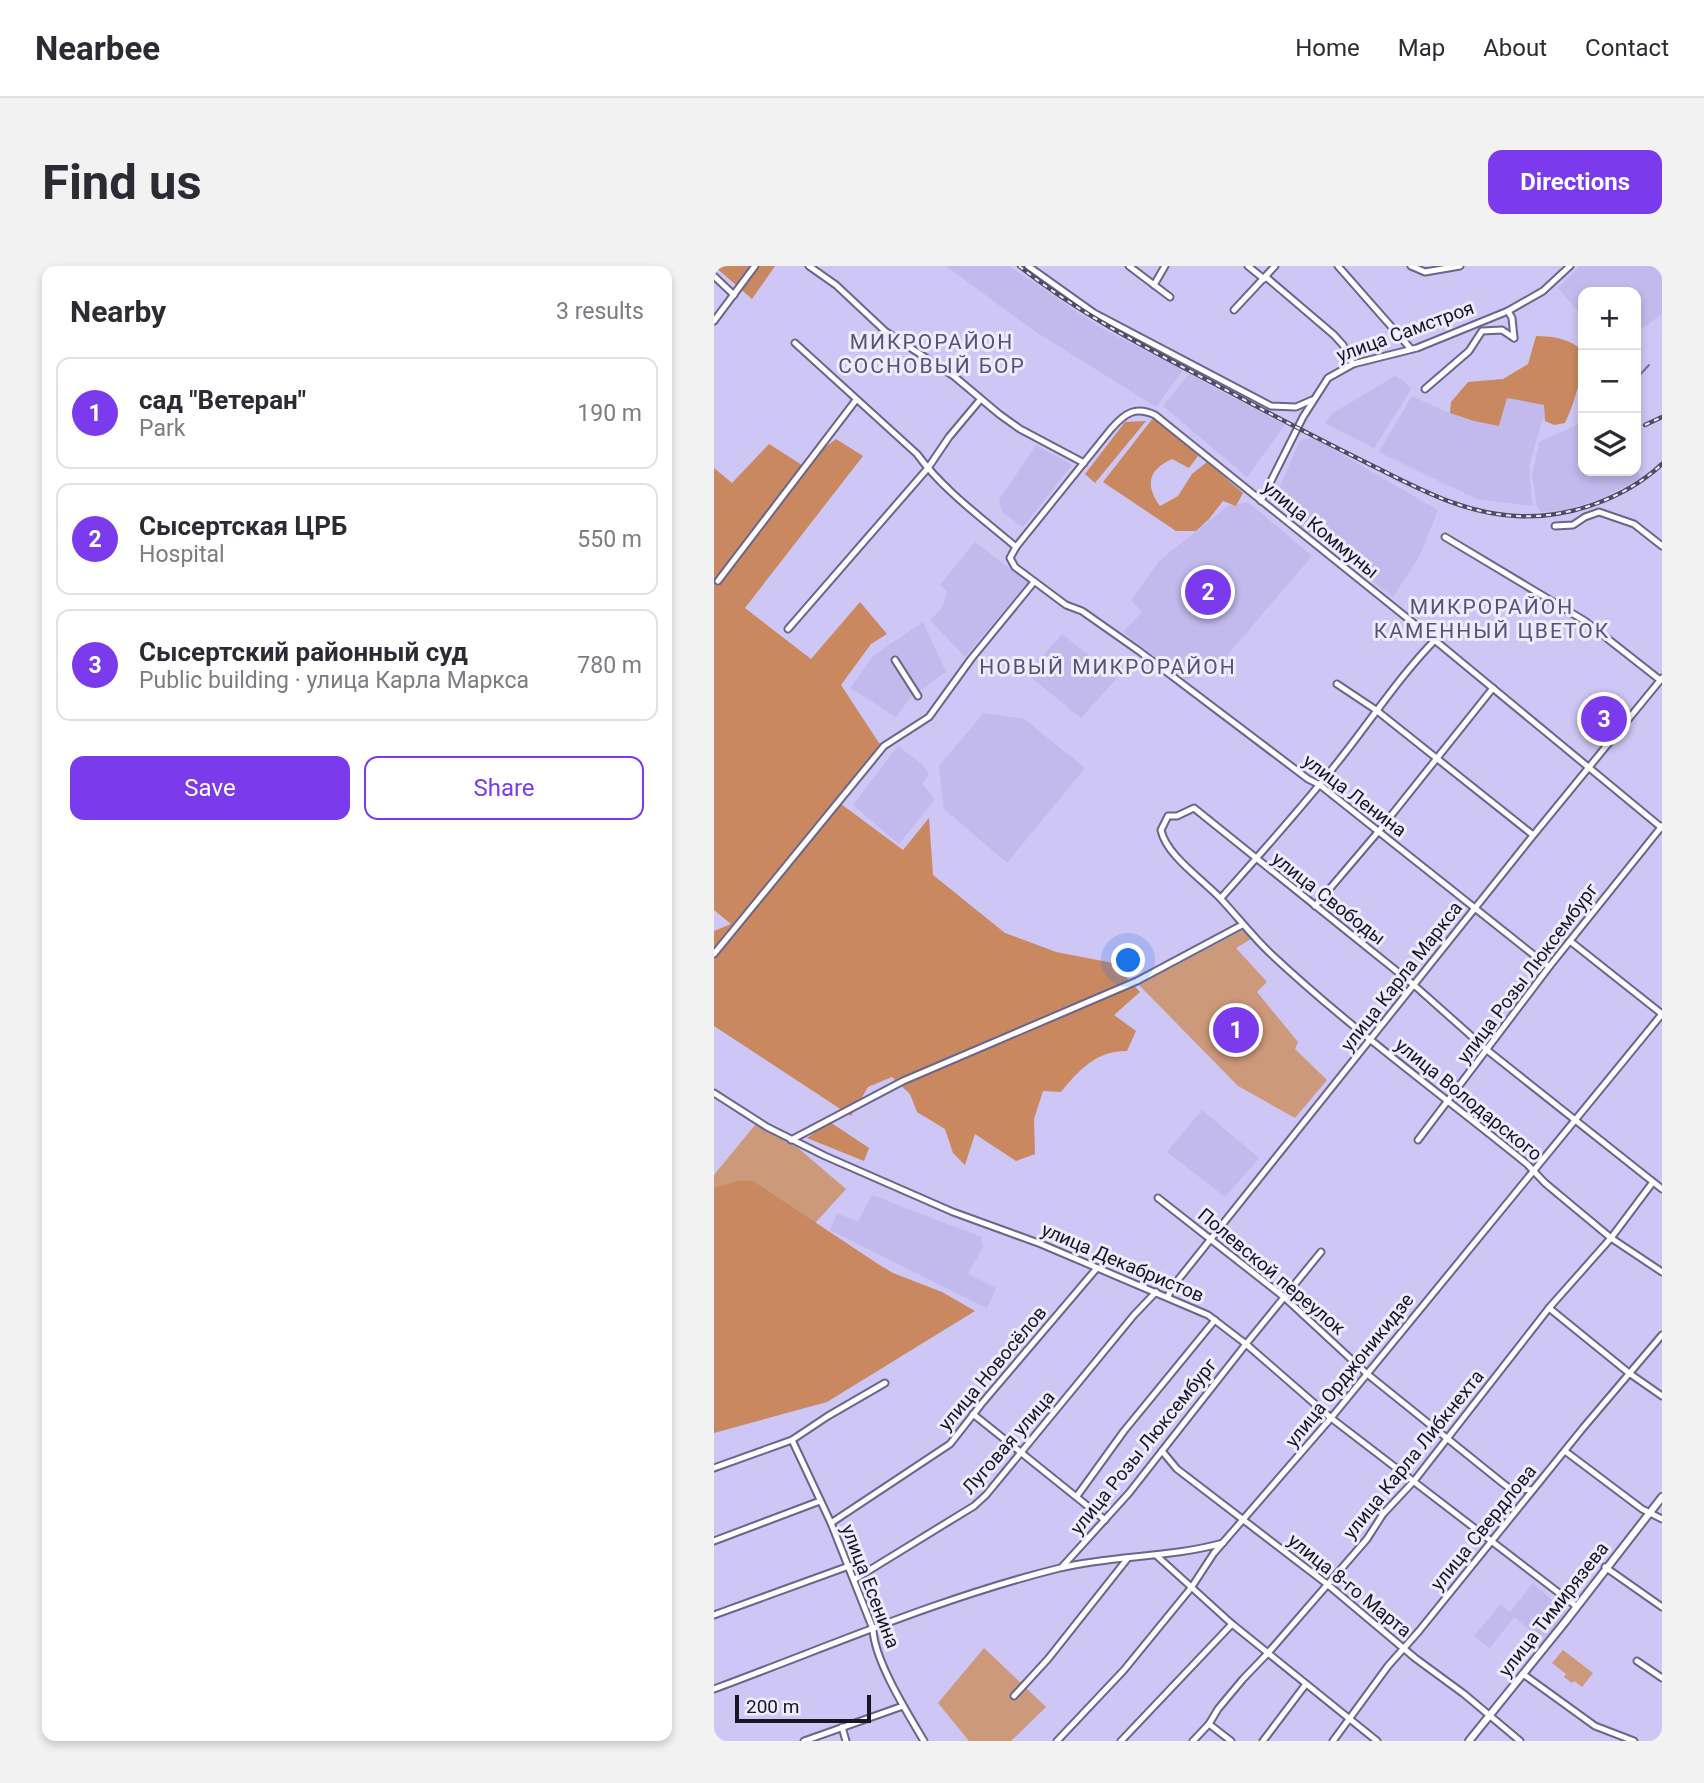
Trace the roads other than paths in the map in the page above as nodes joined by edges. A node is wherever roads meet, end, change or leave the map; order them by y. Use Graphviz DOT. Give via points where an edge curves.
graph roads {
  1 [pos="755,266"];
  2 [pos="809,266"];
  3 [pos="1028,266"];
  4 [pos="1129,266"];
  5 [pos="1165,266"];
  6 [pos="1248,266"];
  7 [pos="1275,266"];
  8 [pos="1338,266"];
  9 [pos="1411,266"];
  10 [pos="1460,266"];
  11 [pos="1570,266"];
  12 [pos="714,276"];
  13 [pos="1265,278"];
  14 [pos="1154,285"];
  15 [pos="734,295"];
  16 [pos="1170,297"];
  17 [pos="1234,310"];
  18 [pos="1508,311"];
  19 [pos="714,321"];
  20 [pos="795,343"];
  21 [pos="1411,349"];
  22 [pos="1353,364"];
  23 [pos="1424,389"];
  24 [pos="856,400"];
  25 [pos="980,400"];
  26 [pos="1312,400"];
  27 [pos="1084,463"];
  28 [pos="928,468"];
  29 [pos="1261,501"];
  30 [pos="1555,526"];
  31 [pos="1445,537"];
  32 [pos="1662,545"];
  33 [pos="1016,547"];
  34 [pos="718,581"];
  35 [pos="1034,582"];
  36 [pos="788,629"];
  37 [pos="1435,640"];
  38 [pos="895,660"];
  39 [pos="1661,679"];
  40 [pos="1338,684"];
  41 [pos="1493,688"];
  42 [pos="918,696"];
  43 [pos="1376,710"];
  44 [pos="1436,759"];
  45 [pos="1588,767"];
  46 [pos="1320,785"];
  47 [pos="1168,816"];
  48 [pos="1662,827"];
  49 [pos="1378,832"];
  50 [pos="1533,835"];
  51 [pos="1255,859"];
  52 [pos="1221,898"];
  53 [pos="1315,906"];
  54 [pos="1474,908"];
  55 [pos="1242,925"];
  56 [pos="1570,941"];
  57 [pos="714,954"];
  58 [pos="1549,967"];
  59 [pos="1414,985"];
  60 [pos="1662,1014"];
  61 [pos="1370,1040"];
  62 [pos="1487,1050"];
  63 [pos="714,1093"];
  64 [pos="1450,1101"];
  65 [pos="1574,1121"];
  66 [pos="791,1140"];
  67 [pos="1418,1140"];
  68 [pos="1533,1169"];
  69 [pos="1653,1182"];
  70 [pos="1662,1189"];
  71 [pos="1158,1198"];
  72 [pos="1611,1238"];
  73 [pos="1211,1240"];
  74 [pos="1321,1252"];
  75 [pos="1097,1269"];
  76 [pos="1662,1272"];
  77 [pos="1156,1292"];
  78 [pos="1168,1296"];
  79 [pos="1284,1297"];
  80 [pos="1549,1308"];
  81 [pos="1215,1320"];
  82 [pos="1662,1335"];
  83 [pos="1246,1344"];
  84 [pos="1366,1373"];
  85 [pos="1629,1373"];
  86 [pos="885,1383"];
  87 [pos="1662,1396"];
  88 [pos="973,1414"];
  89 [pos="1331,1418"];
  90 [pos="1447,1438"];
  91 [pos="792,1440"];
  92 [pos="1162,1451"];
  93 [pos="1565,1451"];
  94 [pos="1022,1452"];
  95 [pos="714,1468"];
  96 [pos="1414,1481"];
  97 [pos="1533,1490"];
  98 [pos="1076,1496"];
  99 [pos="1662,1497"];
  100 [pos="820,1501"];
  101 [pos="1649,1513"];
  102 [pos="1662,1519"];
  103 [pos="1105,1520"];
  104 [pos="1244,1521"];
  105 [pos="831,1523"];
  106 [pos="714,1541"];
  107 [pos="1224,1542"];
  108 [pos="1492,1542"];
  109 [pos="1157,1556"];
  110 [pos="1128,1558"];
  111 [pos="849,1566"];
  112 [pos="1062,1567"];
  113 [pos="1605,1567"];
  114 [pos="855,1579"];
  115 [pos="1327,1584"];
  116 [pos="1191,1588"];
  117 [pos="1576,1606"];
  118 [pos="1662,1607"];
  119 [pos="714,1615"];
  120 [pos="1232,1624"];
  121 [pos="873,1629"];
  122 [pos="1404,1647"];
  123 [pos="1268,1653"];
  124 [pos="1637,1661"];
  125 [pos="1523,1674"];
  126 [pos="1662,1678"];
  127 [pos="1306,1684"];
  128 [pos="714,1689"];
  129 [pos="1014,1696"];
  130 [pos="903,1706"];
  131 [pos="1489,1717"];
  132 [pos="1350,1720"];
  133 [pos="1209,1724"];
  134 [pos="842,1727"];
  135 [pos="804,1741"];
  136 [pos="846,1741"];
  137 [pos="924,1741"];
  138 [pos="1057,1741"];
  139 [pos="1121,1741"];
  140 [pos="1193,1741"];
  141 [pos="1231,1741"];
  142 [pos="1263,1741"];
  143 [pos="1333,1741"];
  144 [pos="1377,1741"];
  145 [pos="1469,1741"];
  146 [pos="1520,1741"];
  147 [pos="1634,1741"];
  1 -- 15 [label="street"];
  2 -- 25 [label="street" via="885,331 955,377"];
  3 -- 26 [label="street" via="1094,313 1272,406 1296,407"];
  4 -- 14 [label="street"];
  5 -- 14 [label="street"];
  6 -- 13 [label="street"];
  7 -- 13 [label="street"];
  8 -- 21 [label="street"];
  9 -- 10 [label="street" via="1425,272"];
  11 -- 18 [label="street, улица Самстроя" via="1543,291"];
  12 -- 15 [label="street"];
  13 -- 17 [label="street"];
  13 -- 22 [label="street" via="1334,335"];
  14 -- 16 [label="street"];
  15 -- 19 [label="street"];
  18 -- 21 [label="street, улица Самстроя"];
  18 -- 23 [label="street" via="1514,338 1502,330 1482,331 1469,351"];
  20 -- 24 [label="street"];
  21 -- 22 [label="street, улица Самстроя"];
  22 -- 26 [label="street, улица Самстроя" via="1328,378"];
  24 -- 28 [label="street"];
  24 -- 34 [label="street"];
  25 -- 27 [label="street" via="1020,429"];
  25 -- 28 [label="street"];
  26 -- 29 [label="street, улица Самстроя"];
  27 -- 29 [label="street, улица Коммуны" via="1124,414 1136,410 1155,415"];
  27 -- 33 [label="street"];
  28 -- 33 [label="street"];
  28 -- 36 [label="street"];
  29 -- 37 [label="street, улица Коммуны"];
  30 -- 32 [label="street" via="1573,526 1599,512 1634,524"];
  31 -- 39 [label="street" via="1585,621"];
  33 -- 35 [label="street, улица Ленина" via="1010,558"];
  35 -- 46 [label="street, улица Ленина" via="1139,651"];
  35 -- 57 [label="street" via="929,717 884,746"];
  37 -- 41 [label="street, улица Коммуны"];
  37 -- 43 [label="street"];
  38 -- 42 [label="street"];
  39 -- 45 [label="street, улица Карла Маркса"];
  40 -- 43 [label="street"];
  41 -- 44 [label="street"];
  41 -- 45 [label="street, улица Коммуны"];
  43 -- 44 [label="street"];
  43 -- 46 [label="street"];
  44 -- 49 [label="street"];
  44 -- 50 [label="street"];
  45 -- 48 [label="street, улица Коммуны"];
  45 -- 50 [label="street, улица Карла Маркса"];
  46 -- 49 [label="street, улица Ленина"];
  46 -- 51 [label="street"];
  47 -- 51 [label="street, улица Свободы" via="1194,808"];
  47 -- 52 [label="street, улица Володарского" via="1161,830 1168,846"];
  48 -- 56 [label="street, улица Розы Люксембург"];
  49 -- 53 [label="street"];
  49 -- 54 [label="street, улица Ленина"];
  50 -- 54 [label="street, улица Карла Маркса"];
  51 -- 52 [label="street"];
  51 -- 53 [label="street, улица Свободы"];
  52 -- 55 [label="street, улица Володарского"];
  53 -- 59 [label="street, улица Свободы"];
  54 -- 58 [label="street, улица Ленина"];
  54 -- 59 [label="street, улица Карла Маркса"];
  55 -- 61 [label="street, улица Володарского"];
  55 -- 66 [label="street" via="1138,981 903,1082"];
  56 -- 58 [label="street, улица Розы Люксембург"];
  56 -- 60 [label="street"];
  58 -- 62 [label="street, улица Розы Люксембург"];
  59 -- 61 [label="street, улица Карла Маркса"];
  59 -- 62 [label="street, улица Свободы"];
  60 -- 65 [label="street, улица Орджоникидзе"];
  61 -- 64 [label="street, улица Володарского"];
  61 -- 73 [label="street, улица Карла Маркса"];
  62 -- 64 [label="street, улица Розы Люксембург"];
  62 -- 65 [label="street, улица Свободы"];
  63 -- 66 [label="street, улица Декабристов"];
  64 -- 67 [label="street, улица Розы Люксембург"];
  64 -- 68 [label="street, улица Володарского"];
  65 -- 68 [label="street, улица Орджоникидзе"];
  65 -- 69 [label="street, улица Свободы"];
  66 -- 75 [label="street, улица Декабристов"];
  68 -- 72 [label="street, улица Володарского"];
  68 -- 84 [label="street, улица Орджоникидзе"];
  69 -- 70 [label="street, улица Свободы"];
  69 -- 72 [label="street, улица Карла Либкнехта"];
  71 -- 73 [label="street, Полевской переулок"];
  72 -- 76 [label="street, улица Володарского"];
  72 -- 80 [label="street, улица Карла Либкнехта"];
  73 -- 78 [label="street, улица Карла Маркса"];
  73 -- 79 [label="street, Полевской переулок"];
  74 -- 79 [label="street, улица Розы Люксембург"];
  75 -- 77 [label="street, улица Декабристов"];
  75 -- 88 [label="street, улица Новосёлов"];
  77 -- 78 [label="street, улица Декабристов"];
  77 -- 94 [label="street, Луговая улица"];
  78 -- 81 [label="street, улица Декабристов"];
  79 -- 83 [label="street, улица Розы Люксембург"];
  79 -- 84 [label="street, Полевской переулок"];
  80 -- 85 [label="street"];
  80 -- 90 [label="street, улица Карла Либкнехта"];
  81 -- 83 [label="street, улица Декабристов"];
  81 -- 98 [label="street"];
  82 -- 85 [label="street, улица Свердлова"];
  83 -- 89 [label="street, улица Декабристов"];
  83 -- 92 [label="street, улица Розы Люксембург"];
  84 -- 89 [label="street, улица Орджоникидзе"];
  84 -- 90 [label="street, Полевской переулок"];
  85 -- 87 [label="street"];
  85 -- 93 [label="street, улица Свердлова"];
  86 -- 91 [label="street"];
  88 -- 94 [label="street"];
  88 -- 105 [label="street, улица Новосёлов" via="950,1444"];
  89 -- 96 [label="street, улица Декабристов"];
  89 -- 104 [label="street, улица Орджоникидзе"];
  90 -- 96 [label="street, улица Карла Либкнехта"];
  90 -- 97 [label="street, Полевской переулок" via="1509,1488"];
  91 -- 95 [label="street"];
  91 -- 100 [label="street, улица Есенина"];
  92 -- 103 [label="street, улица Розы Люксембург"];
  92 -- 104 [label="street, улица 8-го Марта" via="1177,1469"];
  93 -- 97 [label="street, улица Свердлова"];
  93 -- 101 [label="street"];
  94 -- 98 [label="street"];
  94 -- 114 [label="street, Луговая улица" via="974,1506"];
  96 -- 108 [label="street, улица Декабристов"];
  96 -- 115 [label="street, улица Карла Либкнехта"];
  97 -- 108 [label="street, улица Свердлова"];
  98 -- 103 [label="street"];
  99 -- 101 [label="main road, улица Тимирязева"];
  100 -- 105 [label="street, улица Есенина"];
  100 -- 106 [label="street"];
  101 -- 102 [label="street"];
  101 -- 113 [label="main road, улица Тимирязева"];
  103 -- 112 [label="street, улица Розы Люксембург"];
  104 -- 107 [label="street, улица Орджоникидзе"];
  104 -- 115 [label="street, улица 8-го Марта"];
  105 -- 111 [label="street, улица Есенина"];
  107 -- 109 [label="street"];
  107 -- 116 [label="street, улица Орджоникидзе"];
  108 -- 117 [label="street, улица Декабристов"];
  108 -- 122 [label="street, улица Свердлова"];
  109 -- 110 [label="street"];
  109 -- 116 [label="street"];
  110 -- 112 [label="street"];
  110 -- 129 [label="street"];
  111 -- 114 [label="street, улица Есенина"];
  111 -- 119 [label="street"];
  112 -- 121 [label="street"];
  113 -- 117 [label="main road, улица Тимирязева"];
  113 -- 118 [label="street"];
  114 -- 121 [label="street, улица Есенина"];
  115 -- 122 [label="street, улица 8-го Марта"];
  115 -- 123 [label="street, улица Карла Либкнехта"];
  116 -- 120 [label="street"];
  116 -- 138 [label="street, улица Орджоникидзе" via="1124,1670"];
  117 -- 125 [label="main road, улица Тимирязева"];
  120 -- 123 [label="street"];
  120 -- 139 [label="street"];
  121 -- 128 [label="street"];
  121 -- 130 [label="street, улица Есенина"];
  122 -- 131 [label="street, улица 8-го Марта"];
  122 -- 132 [label="street, улица Свердлова"];
  123 -- 127 [label="street"];
  123 -- 133 [label="street, улица Карла Либкнехта"];
  124 -- 126 [label="street"];
  125 -- 131 [label="main road, улица Тимирязева"];
  125 -- 147 [label="street" via="1595,1726"];
  127 -- 132 [label="street"];
  127 -- 142 [label="street"];
  130 -- 134 [label="street"];
  130 -- 137 [label="street, улица Есенина"];
  131 -- 145 [label="main road, улица Тимирязева"];
  131 -- 146 [label="street, улица 8-го Марта"];
  132 -- 143 [label="street, улица Свердлова"];
  132 -- 144 [label="street"];
  133 -- 140 [label="street, улица Карла Либкнехта"];
  133 -- 141 [label="street"];
  134 -- 135 [label="street"];
  134 -- 136 [label="street"];
}
